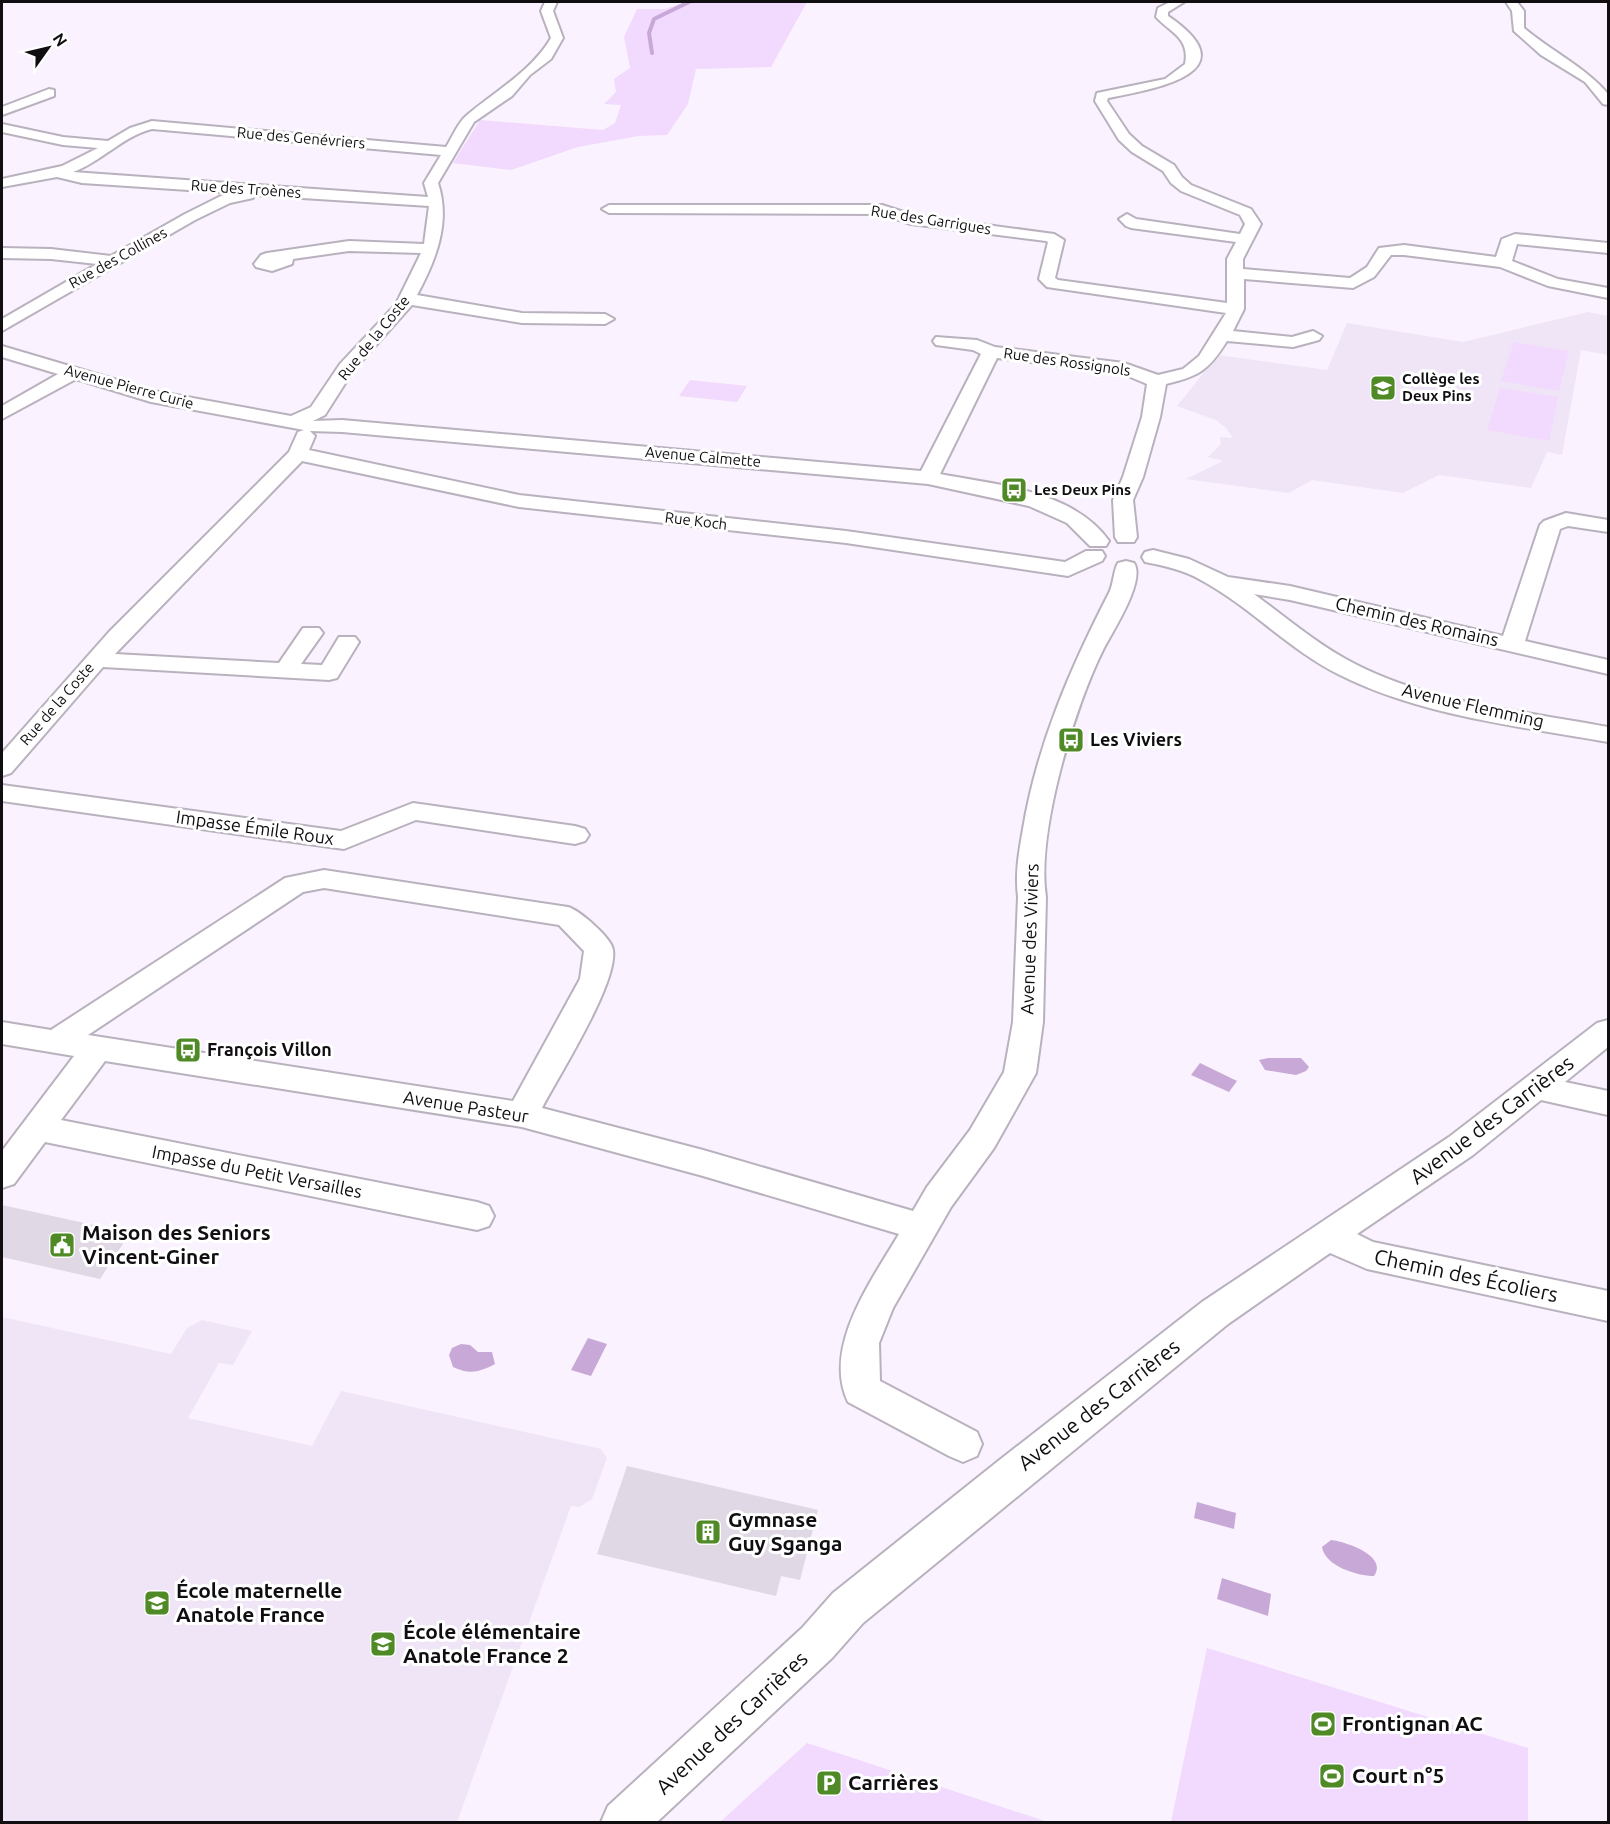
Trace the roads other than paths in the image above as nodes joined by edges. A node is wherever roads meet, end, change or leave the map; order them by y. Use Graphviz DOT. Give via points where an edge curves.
graph roads {
  1 [pos="551,2"];
  2 [pos="1178,2"];
  3 [pos="1512,2"];
  4 [pos="49,93"];
  5 [pos="2,96"];
  6 [pos="29,101"];
  7 [pos="1608,101"];
  8 [pos="2,111"];
  9 [pos="2,128"];
  10 [pos="110,145"];
  11 [pos="450,152"];
  12 [pos="56,172"];
  13 [pos="2,183"];
  14 [pos="273,191"];
  15 [pos="239,193"];
  16 [pos="437,202"];
  17 [pos="609,209"];
  18 [pos="1127,219"];
  19 [pos="1245,239"];
  20 [pos="1608,248"];
  21 [pos="431,249"];
  22 [pos="2,253"];
  23 [pos="284,257"];
  24 [pos="112,261"];
  25 [pos="1503,263"];
  26 [pos="1235,273"];
  27 [pos="1608,293"];
  28 [pos="408,299"];
  29 [pos="1236,309"];
  30 [pos="605,319"];
  31 [pos="2,326"];
  32 [pos="1222,335"];
  33 [pos="1312,336"];
  34 [pos="942,341"];
  35 [pos="2,351"];
  36 [pos="992,352"];
  37 [pos="73,373"];
  38 [pos="1157,381"];
  39 [pos="2,413"];
  40 [pos="293,423"];
  41 [pos="298,454"];
  42 [pos="928,478"];
  43 [pos="1608,526"];
  44 [pos="1126,537"];
  45 [pos="1096,548"];
  46 [pos="1153,557"];
  47 [pos="1126,568"];
  48 [pos="1224,583"];
  49 [pos="311,633"];
  50 [pos="347,642"];
  51 [pos="1512,645"];
  52 [pos="96,660"];
  53 [pos="1608,666"];
  54 [pos="285,671"];
  55 [pos="1608,734"];
  56 [pos="2,768"];
  57 [pos="2,792"];
  58 [pos="575,835"];
  59 [pos="1608,1031"];
  60 [pos="2,1033"];
  61 [pos="54,1043"];
  62 [pos="96,1050"];
  63 [pos="1539,1088"];
  64 [pos="1608,1103"];
  65 [pos="522,1115"];
  66 [pos="38,1128"];
  67 [pos="2,1175"];
  68 [pos="477,1216"];
  69 [pos="921,1227"];
  70 [pos="1327,1236"];
  71 [pos="1608,1306"];
  72 [pos="963,1444"];
  73 [pos="624,1822"];
  1 -- 11 [label="street, Rue de la Coste" via="547,11 557,38 547,56 507,93 469,120"];
  2 -- 19 [label="street" via="1161,10 1162,17 1188,38 1192,61 1173,82 1102,96 1101,101 1124,137 1169,168 1176,180 1196,194 1246,212 1253,224"];
  3 -- 7 [label="street" via="1518,11 1518,29 1545,52 1589,79"];
  4 -- 6 [label="street"];
  5 -- 6 [label="street"];
  6 -- 8 [label="street"];
  9 -- 10 [label="street" via="63,141"];
  10 -- 11 [label="street, Rue des Genévriers" via="152,125"];
  10 -- 12 [label="street" via="87,161"];
  11 -- 16 [label="street, Rue de la Coste" via="431,183"];
  12 -- 13 [label="street"];
  12 -- 15 [label="street, Rue des Troènes" via="82,179"];
  14 -- 15 [label="street, Rue des Collines"];
  14 -- 16 [label="street, Rue des Troènes"];
  15 -- 24 [label="street, Rue des Collines"];
  16 -- 21 [label="street, Rue de la Coste"];
  17 -- 29 [label="street, Rue des Garrigues" via="882,210 912,219 1056,240 1047,279 1053,284"];
  18 -- 19 [label="street" via="1131,223"];
  19 -- 26 [label="street" via="1235,259"];
  20 -- 25 [label="street" via="1515,239 1508,242"];
  21 -- 23 [label="street" via="349,246"];
  21 -- 28 [label="street, Rue de la Coste"];
  22 -- 24 [label="street"];
  24 -- 31 [label="street, Rue des Collines"];
  25 -- 26 [label="street" via="1404,250 1385,251 1368,276 1353,283"];
  25 -- 27 [label="street" via="1554,283"];
  26 -- 29 [label="street"];
  28 -- 30 [label="street" via="522,318"];
  28 -- 40 [label="street, Rue de la Coste" via="346,368 318,411"];
  29 -- 32 [label="street"];
  32 -- 33 [label="street" via="1293,342"];
  32 -- 38 [label="street" via="1206,360 1189,373"];
  34 -- 36 [label="street, Rue des Rossignols" via="977,345"];
  35 -- 37 [label="street, Avenue Pierre Curie"];
  36 -- 38 [label="street, Rue des Rossignols" via="1124,368"];
  36 -- 42 [label="street"];
  37 -- 39 [label="street"];
  37 -- 40 [label="street, Avenue Pierre Curie" via="151,396"];
  38 -- 44 [label="street" via="1133,477 1123,500"];
  40 -- 41 [label="street" via="305,437"];
  40 -- 42 [label="street, Avenue Calmette"];
  41 -- 45 [label="street, Rue Koch" via="519,501 846,537 1068,568"];
  41 -- 52 [label="street, Rue de la Coste"];
  42 -- 45 [label="street, Avenue Calmette" via="986,489 1070,516"];
  43 -- 51 [label="street" via="1566,519 1551,525"];
  44 -- 45 [label="street, Rue Koch"];
  44 -- 46 [label="street" via="1144,542"];
  45 -- 47 [label="street, Avenue Calmette" via="1107,564"];
  46 -- 47 [label="street" via="1149,562"];
  46 -- 48 [label="street" via="1192,566"];
  47 -- 69 [label="street, Avenue des Viviers" via="1126,582 1089,655 1044,782 1029,877 1032,897 1028,1022 1020,1073 982,1138"];
  48 -- 51 [label="street, Chemin des Romains" via="1290,593"];
  48 -- 55 [label="street, Avenue Flemming" via="1310,649 1348,670 1431,700"];
  49 -- 54 [label="street"];
  50 -- 54 [label="street" via="329,674"];
  51 -- 53 [label="street, Chemin des Romains"];
  52 -- 54 [label="street"];
  52 -- 56 [label="street, Rue de la Coste"];
  57 -- 58 [label="street, Impasse Émile Roux" via="344,840 413,811"];
  59 -- 63 [label="street, Avenue des Carrières"];
  60 -- 61 [label="street, Avenue Pasteur"];
  61 -- 62 [label="street, Avenue Pasteur"];
  61 -- 65 [label="street" via="295,884 324,879 568,917 599,949 595,980"];
  62 -- 65 [label="street, Avenue Pasteur"];
  62 -- 66 [label="street"];
  63 -- 64 [label="street"];
  63 -- 70 [label="street, Avenue des Carrières"];
  65 -- 69 [label="street, Avenue Pasteur"];
  66 -- 67 [label="street"];
  66 -- 68 [label="street, Impasse du Petit Versailles"];
  69 -- 72 [label="street, Avenue des Viviers" via="877,1303 861,1343 861,1390"];
  70 -- 71 [label="street, Chemin des Écoliers" via="1367,1255"];
  70 -- 73 [label="street, Avenue des Carrières" via="1215,1313 848,1608 817,1643"];
}
